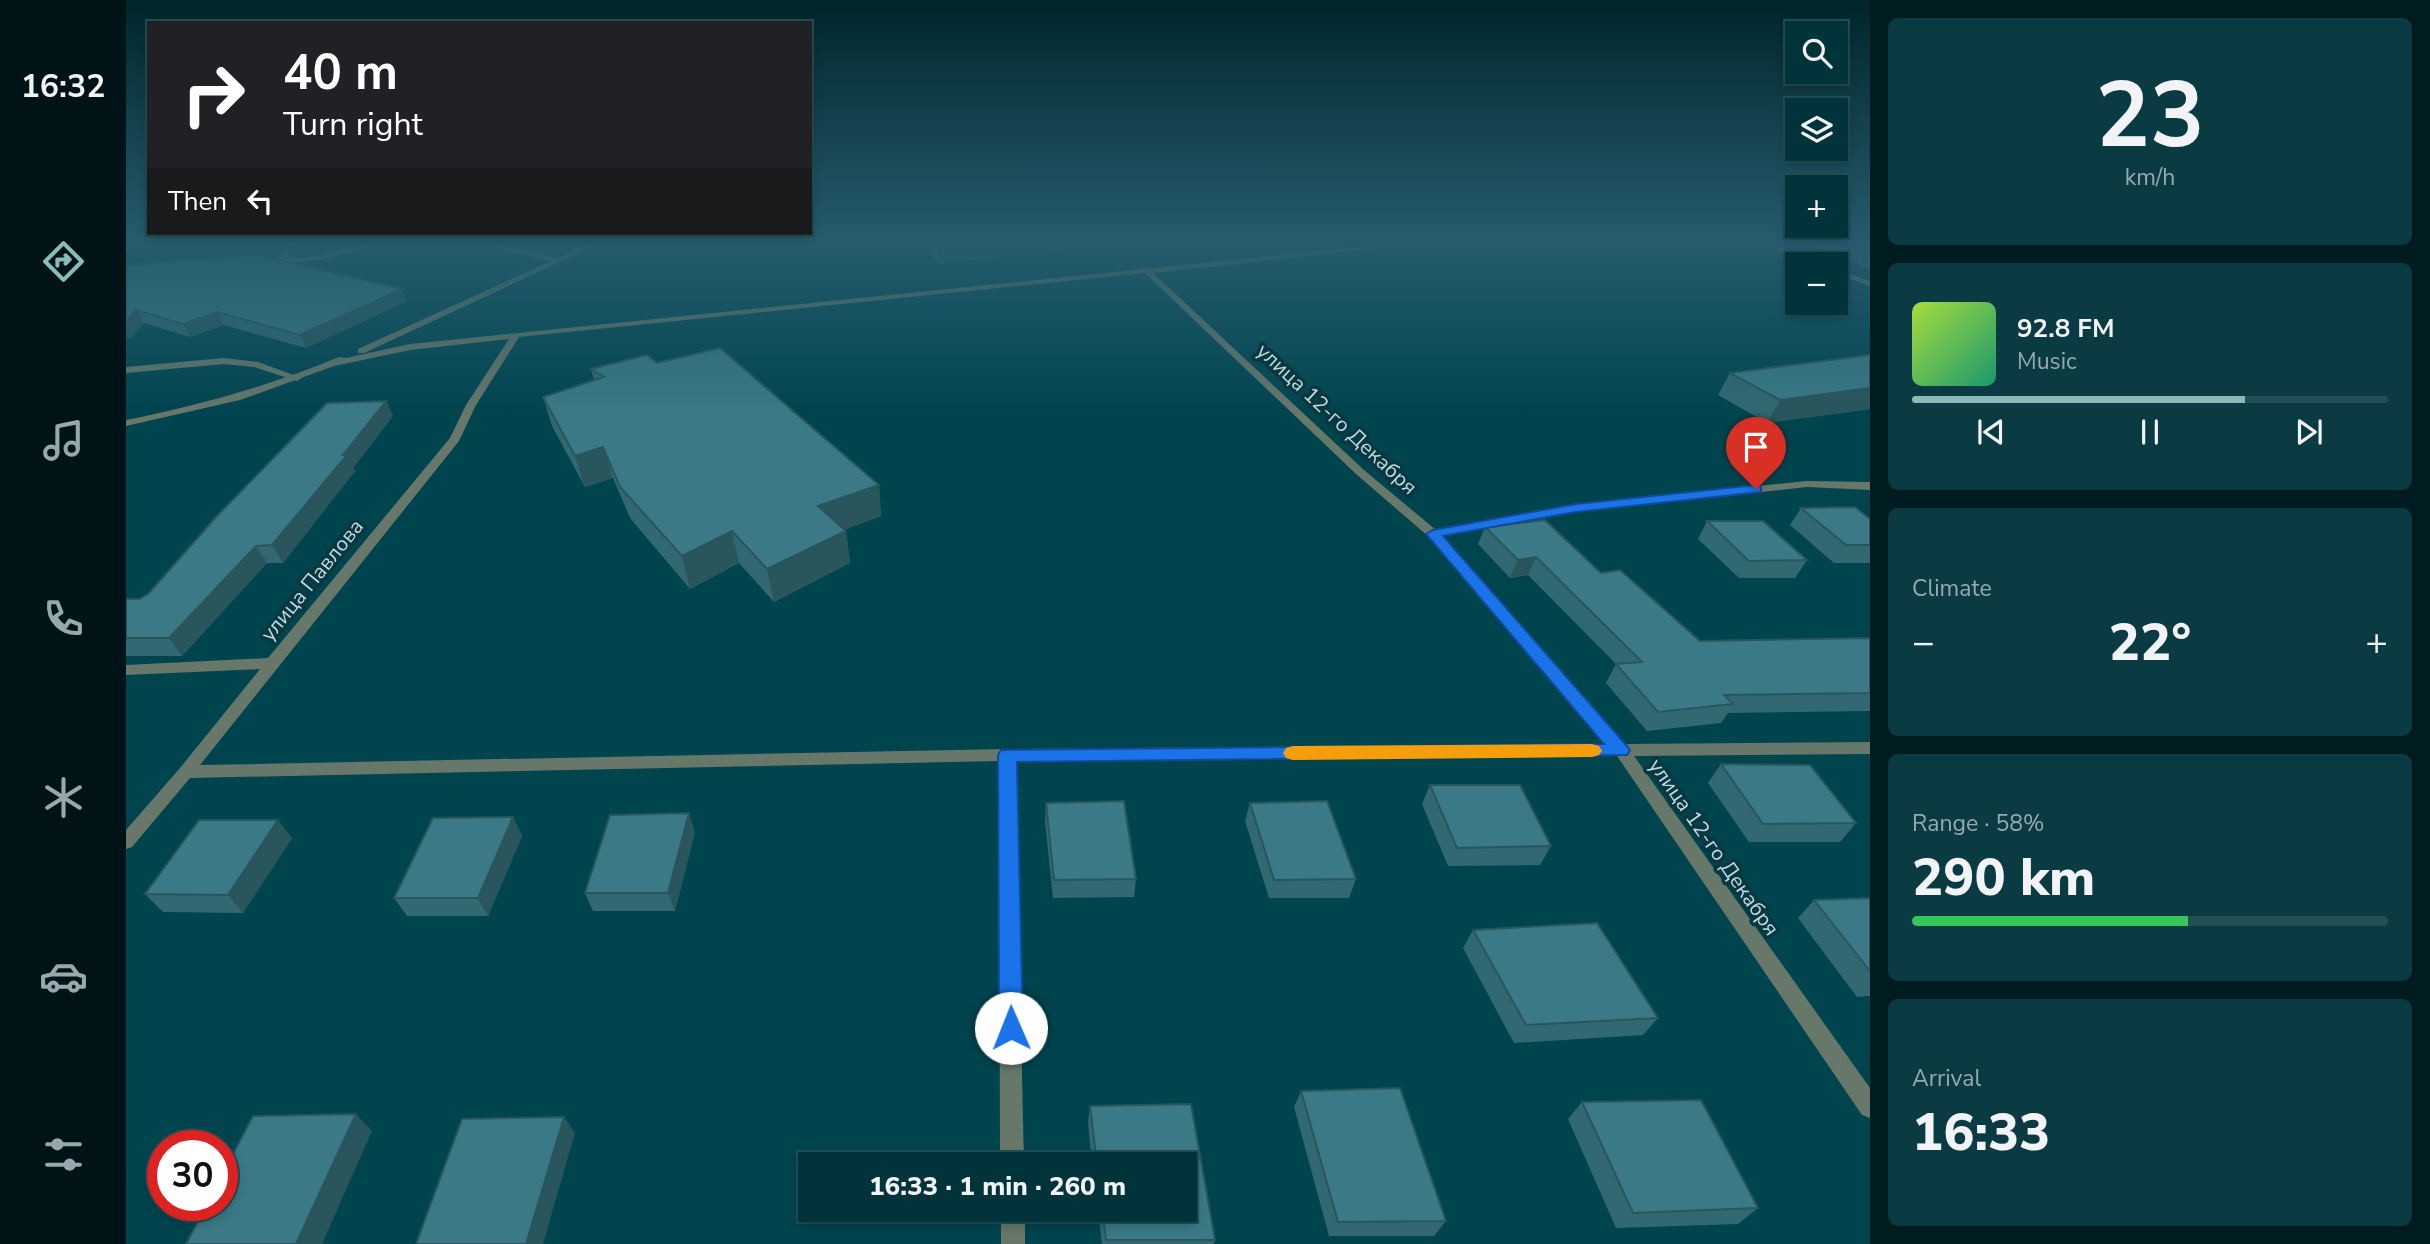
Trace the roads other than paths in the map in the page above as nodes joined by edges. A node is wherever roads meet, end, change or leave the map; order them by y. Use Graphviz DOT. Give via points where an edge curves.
graph roads {
  1 [pos="475,299"];
  2 [pos="870,299"];
  3 [pos="1177,299"];
  4 [pos="516,335"];
  5 [pos="334,363"];
  6 [pos="126,370"];
  7 [pos="297,378"];
  8 [pos="126,423"];
  9 [pos="1870,486"];
  10 [pos="1433,534"];
  11 [pos="272,663"];
  12 [pos="126,670"];
  13 [pos="1870,748"];
  14 [pos="1621,750"];
  15 [pos="1007,755"];
  16 [pos="187,772"];
  17 [pos="126,842"];
  18 [pos="1870,1107"];
  19 [pos="1012,1152"];
  20 [pos="1013,1222"];
  21 [pos="1013,1244"];
  1 -- 5 [label="street"];
  2 -- 4 [label="street"];
  3 -- 10 [label="street, улица 12-го Декабря" via="1360,472"];
  4 -- 5 [label="street" via="410,347"];
  4 -- 11 [label="street, улица Павлова" via="455,439"];
  5 -- 7 [label="street"];
  6 -- 7 [label="street" via="223,361 256,364"];
  7 -- 8 [label="street" via="204,407"];
  9 -- 10 [label="street" via="1807,484 1576,508"];
  10 -- 14 [label="street, улица 12-го Декабря"];
  11 -- 12 [label="street"];
  11 -- 16 [label="street, улица Павлова"];
  13 -- 14 [label="street"];
  14 -- 15 [label="street"];
  14 -- 18 [label="street, улица 12-го Декабря"];
  15 -- 16 [label="street"];
  15 -- 19 [label="street"];
  16 -- 17 [label="street, улица Павлова"];
  20 -- 21 [label="street"];
}
